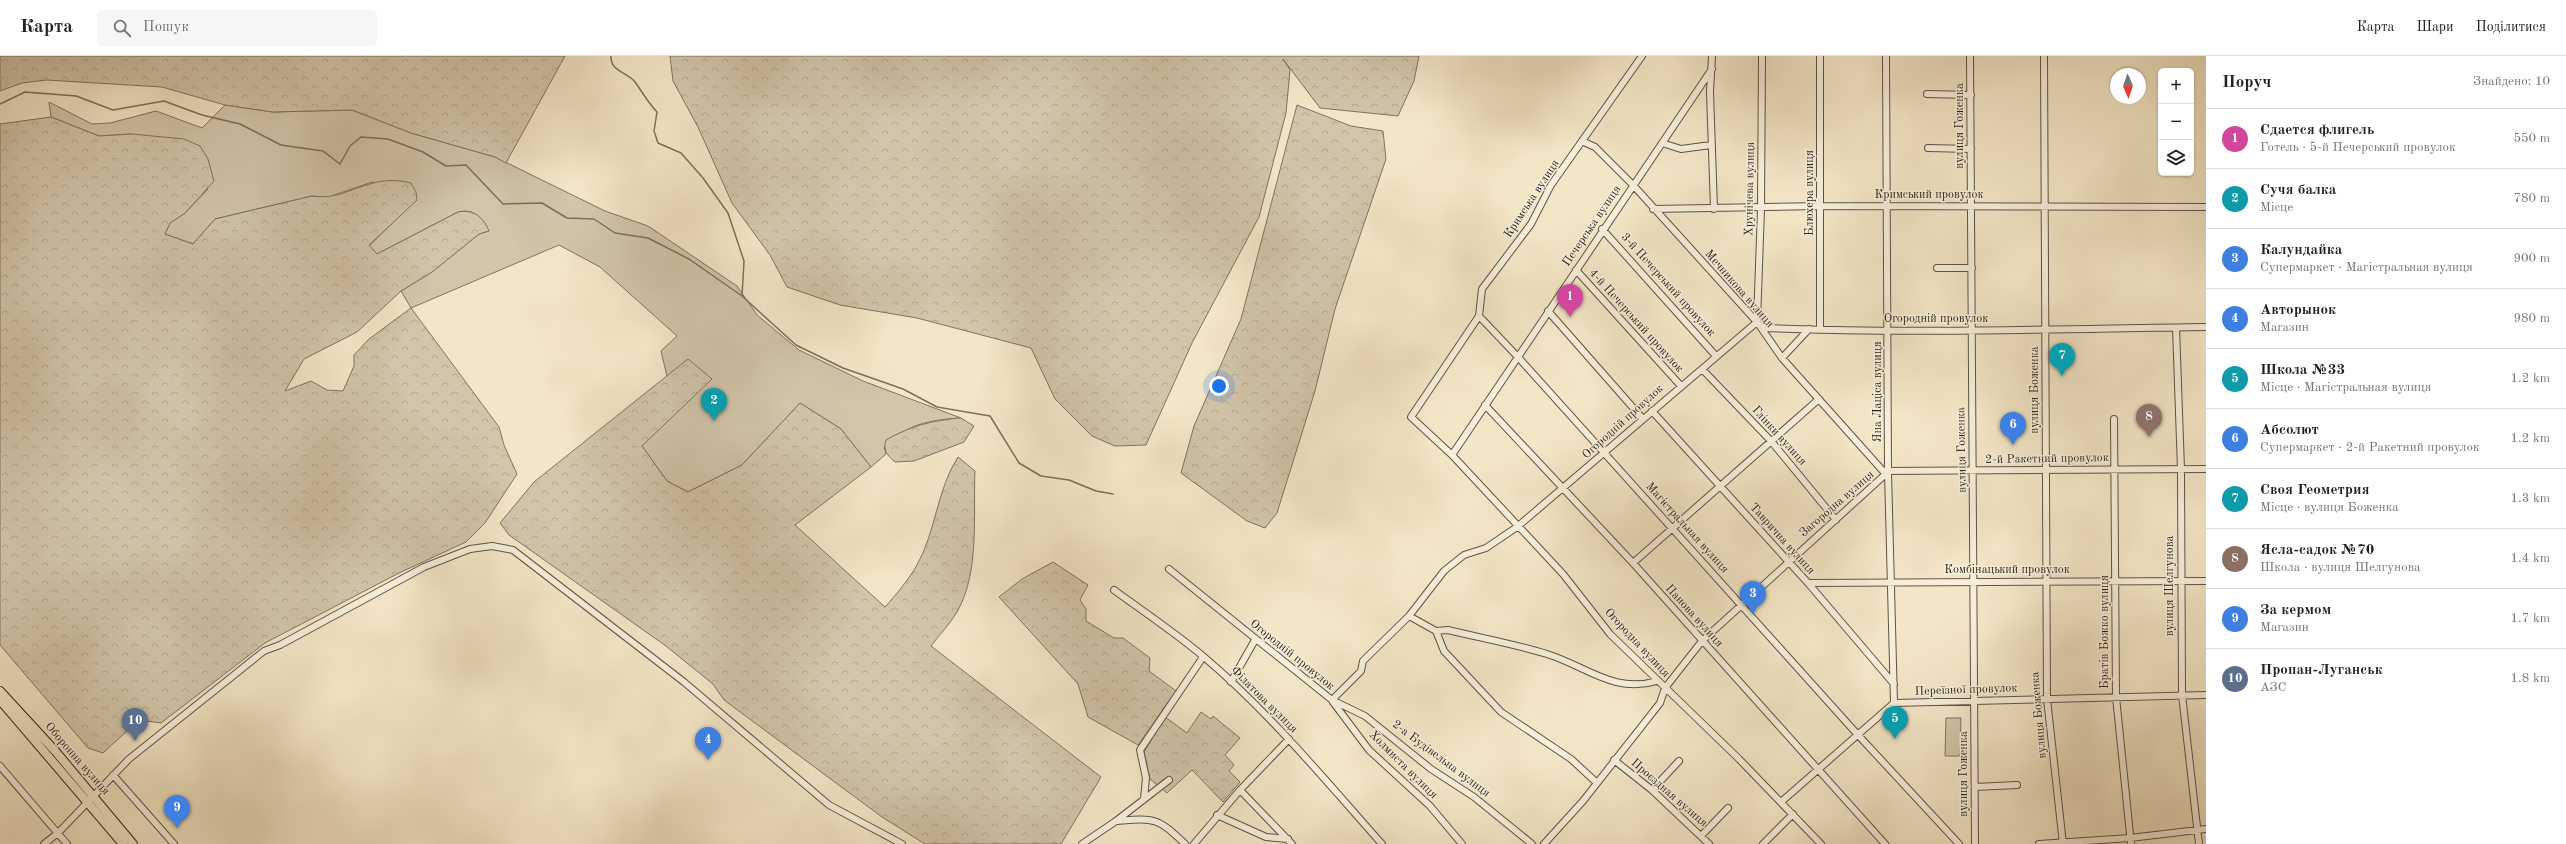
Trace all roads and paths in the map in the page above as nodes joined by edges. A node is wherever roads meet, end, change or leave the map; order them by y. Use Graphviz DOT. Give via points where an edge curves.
graph roads {
  1 [pos="1642,56"];
  2 [pos="1712,56"];
  3 [pos="1762,56"];
  4 [pos="1820,56"];
  5 [pos="1886,56"];
  6 [pos="1970,56"];
  7 [pos="2044,56"];
  8 [pos="1712,69"];
  9 [pos="1927,94"];
  10 [pos="1970,95"];
  11 [pos="1584,142"];
  12 [pos="1662,143"];
  13 [pos="1711,145"];
  14 [pos="1928,148"];
  15 [pos="1971,149"];
  16 [pos="1632,185"];
  17 [pos="1821,206"];
  18 [pos="1888,206"];
  19 [pos="1971,206"];
  20 [pos="2206,207"];
  21 [pos="2045,208"];
  22 [pos="1653,209"];
  23 [pos="1714,209"];
  24 [pos="1762,209"];
  25 [pos="1602,230"];
  26 [pos="1936,268"];
  27 [pos="1972,268"];
  28 [pos="1576,270"];
  29 [pos="1548,311"];
  30 [pos="1479,316"];
  31 [pos="1757,322"];
  32 [pos="2206,327"];
  33 [pos="2176,328"];
  34 [pos="1889,329"];
  35 [pos="1809,330"];
  36 [pos="1820,330"];
  37 [pos="2046,330"];
  38 [pos="1972,331"];
  39 [pos="1517,356"];
  40 [pos="1716,356"];
  41 [pos="1782,358"];
  42 [pos="1702,369"];
  43 [pos="1680,386"];
  44 [pos="1819,399"];
  45 [pos="1485,405"];
  46 [pos="1652,411"];
  47 [pos="1411,417"];
  48 [pos="1644,419"];
  49 [pos="2114,419"];
  50 [pos="1771,441"];
  51 [pos="1606,453"];
  52 [pos="1452,455"];
  53 [pos="2114,469"];
  54 [pos="2181,469"];
  55 [pos="2206,469"];
  56 [pos="2045,470"];
  57 [pos="1973,471"];
  58 [pos="1888,472"];
  59 [pos="1721,486"];
  60 [pos="1563,490"];
  61 [pos="1836,520"];
  62 [pos="1517,528"];
  63 [pos="1672,528"];
  64 [pos="1786,562"];
  65 [pos="1633,563"];
  66 [pos="1169,569"];
  67 [pos="2046,580"];
  68 [pos="2206,580"];
  69 [pos="2182,581"];
  70 [pos="1891,582"];
  71 [pos="1975,582"];
  72 [pos="2115,582"];
  73 [pos="1808,584"];
  74 [pos="1114,590"];
  75 [pos="1740,604"];
  76 [pos="1409,616"];
  77 [pos="1436,631"];
  78 [pos="1255,640"];
  79 [pos="1702,642"];
  80 [pos="1203,656"];
  81 [pos="1657,681"];
  82 [pos="1231,682"];
  83 [pos="1894,684"];
  84 [pos="1665,688"];
  85 [pos="0,691"];
  86 [pos="2182,695"];
  87 [pos="2206,695"];
  88 [pos="2116,697"];
  89 [pos="2047,699"];
  90 [pos="0,700"];
  91 [pos="1332,700"];
  92 [pos="1975,700"];
  93 [pos="1894,703"];
  94 [pos="1858,736"];
  95 [pos="1289,739"];
  96 [pos="1614,760"];
  97 [pos="1679,761"];
  98 [pos="0,766"];
  99 [pos="1819,770"];
  100 [pos="113,775"];
  101 [pos="1169,780"];
  102 [pos="1597,783"];
  103 [pos="2017,785"];
  104 [pos="1975,787"];
  105 [pos="1240,790"];
  106 [pos="1652,790"];
  107 [pos="91,799"];
  108 [pos="1144,799"];
  109 [pos="1781,802"];
  110 [pos="1728,808"];
  111 [pos="1217,814"];
  112 [pos="1793,814"];
  113 [pos="1116,821"];
  114 [pos="2197,829"];
  115 [pos="2206,829"];
  116 [pos="58,833"];
  117 [pos="1701,836"];
  118 [pos="2130,841"];
  119 [pos="1290,842"];
  120 [pos="2063,843"];
  121 [pos="44,844"];
  122 [pos="67,844"];
  123 [pos="123,844"];
  124 [pos="133,844"];
  125 [pos="174,844"];
  126 [pos="902,844"];
  127 [pos="1082,844"];
  128 [pos="1185,844"];
  129 [pos="1194,844"];
  130 [pos="1382,844"];
  131 [pos="1462,844"];
  132 [pos="1532,844"];
  133 [pos="1544,844"];
  134 [pos="1709,844"];
  135 [pos="1763,844"];
  136 [pos="1821,844"];
  137 [pos="1885,844"];
  138 [pos="1959,844"];
  139 [pos="1976,844"];
  140 [pos="2039,844"];
  141 [pos="2199,844"];
  1 -- 11 [label="street, Кримська вулиця"];
  2 -- 8 [label="street"];
  3 -- 24 [label="street, Хрунічева вулиця"];
  4 -- 17 [label="street, Блюхера вулиця"];
  5 -- 18 [label="street, Яна Лаціса вулиця"];
  6 -- 10 [label="street, вулиця Гоженка"];
  7 -- 21 [label="street, вулиця Боженка"];
  8 -- 12 [label="street, Печерська вулиця"];
  8 -- 13 [label="street"];
  9 -- 10 [label="street"];
  10 -- 15 [label="street, вулиця Гоженка"];
  11 -- 16 [label="street, Мечникова вулиця" via="1595,148"];
  11 -- 30 [label="street, Кримська вулиця" via="1551,185 1531,224 1482,289"];
  12 -- 13 [label="street" via="1681,149"];
  12 -- 16 [label="street, Печерська вулиця"];
  13 -- 23 [label="street"];
  14 -- 15 [label="street"];
  15 -- 19 [label="street, вулиця Гоженка"];
  16 -- 22 [label="street, Мечникова вулиця"];
  16 -- 25 [label="street, Печерська вулиця"];
  17 -- 18 [label="street, Кримський провулок"];
  17 -- 24 [label="street, Кримський провулок"];
  17 -- 36 [label="street, Блюхера вулиця"];
  18 -- 19 [label="street, Кримський провулок"];
  18 -- 34 [label="street, Яна Лаціса вулиця"];
  19 -- 21 [label="street, Кримський провулок"];
  19 -- 27 [label="street, вулиця Гоженка"];
  20 -- 21 [label="street, Кримський провулок"];
  21 -- 37 [label="street, вулиця Боженка"];
  22 -- 23 [label="street, Кримський провулок"];
  22 -- 31 [label="street, Мечникова вулиця"];
  23 -- 24 [label="street, Кримський провулок"];
  24 -- 31 [label="street, Хрунічева вулиця"];
  25 -- 28 [label="street, Печерська вулиця"];
  25 -- 40 [label="street, 3-й Печерський провулок"];
  26 -- 27 [label="street"];
  27 -- 38 [label="street, вулиця Гоженка"];
  28 -- 29 [label="street, Печерська вулиця"];
  28 -- 43 [label="street, 4-й Печерський провулок"];
  29 -- 39 [label="street, Печерська вулиця"];
  29 -- 48 [label="street"];
  30 -- 39 [label="street, Магістральная вулиця"];
  30 -- 47 [label="street, Кримська вулиця"];
  31 -- 35 [label="street, Огородній провулок" via="1764,328"];
  31 -- 40 [label="street, Огородній провулок"];
  31 -- 41 [label="street, Мечникова вулиця"];
  32 -- 33 [label="street, Огородній провулок"];
  33 -- 37 [label="street, Огородній провулок"];
  33 -- 54 [label="street, вулиця Шелгунова"];
  34 -- 36 [label="street, Огородній провулок"];
  34 -- 38 [label="street, Огородній провулок"];
  34 -- 58 [label="street, Яна Лаціса вулиця"];
  35 -- 36 [label="street, Огородній провулок"];
  35 -- 41 [label="street"];
  37 -- 38 [label="street, Огородній провулок"];
  37 -- 56 [label="street, вулиця Боженка"];
  38 -- 57 [label="street, вулиця Гоженка"];
  39 -- 45 [label="street, Печерська вулиця"];
  39 -- 51 [label="street, Магістральная вулиця"];
  40 -- 42 [label="street, Огородній провулок"];
  41 -- 44 [label="street, Мечникова вулиця"];
  42 -- 43 [label="street, Огородній провулок"];
  42 -- 50 [label="street, Глінки вулиця"];
  43 -- 46 [label="street, Огородній провулок"];
  44 -- 50 [label="street"];
  44 -- 58 [label="street, Мечникова вулиця" via="1867,456 1883,471"];
  45 -- 52 [label="street, Печерська вулиця"];
  45 -- 60 [label="street, Панова вулиця"];
  46 -- 48 [label="street, Огородній провулок"];
  46 -- 59 [label="street, Таврична вулиця"];
  47 -- 52 [label="street, Огородна вулиця"];
  48 -- 51 [label="street, Огородній провулок"];
  49 -- 53 [label="street, Братів Божко вулиця"];
  50 -- 59 [label="street"];
  50 -- 61 [label="street, Глінки вулиця"];
  51 -- 60 [label="street, Огородній провулок"];
  51 -- 63 [label="street, Магістральная вулиця"];
  52 -- 62 [label="street, Огородна вулиця"];
  53 -- 54 [label="street, 2-й Ракетний провулок"];
  53 -- 56 [label="street, 2-й Ракетний провулок"];
  53 -- 72 [label="street, Братів Божко вулиця"];
  54 -- 55 [label="street, 2-й Ракетний провулок"];
  54 -- 69 [label="street, вулиця Шелгунова"];
  56 -- 57 [label="street, 2-й Ракетний провулок"];
  56 -- 67 [label="street, вулиця Боженка"];
  57 -- 58 [label="street, 2-й Ракетний провулок"];
  57 -- 71 [label="street, вулиця Гоженка"];
  58 -- 61 [label="street, Загородна вулиця"];
  58 -- 70 [label="street, Яна Лаціса вулиця"];
  59 -- 63 [label="street"];
  59 -- 64 [label="street, Таврична вулиця"];
  60 -- 62 [label="street, Огородній провулок"];
  60 -- 65 [label="street, Панова вулиця"];
  61 -- 64 [label="street, Загородна вулиця"];
  62 -- 76 [label="street, Огородній провулок" via="1486,548 1464,555 1444,571"];
  62 -- 81 [label="street, Огородна вулиця" via="1562,574 1610,634"];
  63 -- 65 [label="street"];
  63 -- 75 [label="street, Магістральная вулиця"];
  64 -- 73 [label="street, Таврична вулиця"];
  64 -- 75 [label="street, Загородна вулиця"];
  65 -- 79 [label="street, Панова вулиця"];
  66 -- 78 [label="street, Огородній провулок"];
  67 -- 71 [label="street, Комбінацький провулок"];
  67 -- 72 [label="street, Комбінацький провулок"];
  67 -- 89 [label="street, вулиця Боженка"];
  68 -- 69 [label="street, Комбінацький провулок"];
  69 -- 72 [label="street, Комбінацький провулок"];
  69 -- 86 [label="street, вулиця Шелгунова"];
  70 -- 71 [label="street, Комбінацький провулок"];
  70 -- 73 [label="street, Комбінацький провулок"];
  70 -- 83 [label="street, Яна Лаціса вулиця"];
  71 -- 92 [label="street, вулиця Гоженка"];
  72 -- 88 [label="street, Братів Божко вулиця"];
  73 -- 83 [label="street, Таврична вулиця"];
  74 -- 80 [label="street, Філатова вулиця"];
  75 -- 79 [label="street, Загородна вулиця"];
  75 -- 94 [label="street, Магістральная вулиця"];
  76 -- 77 [label="street"];
  76 -- 91 [label="street, Огородній провулок" via="1363,661 1361,671"];
  77 -- 81 [label="street" via="1448,630 1548,654 1617,684 1647,684"];
  77 -- 102 [label="street" via="1444,651 1502,712 1571,759"];
  78 -- 82 [label="street"];
  78 -- 91 [label="street, Огородній провулок"];
  79 -- 84 [label="street, Загородна вулиця"];
  79 -- 99 [label="street, Панова вулиця"];
  80 -- 82 [label="street, Філатова вулиця"];
  80 -- 108 [label="street" via="1140,750 1146,778"];
  81 -- 84 [label="street, Огородна вулиця"];
  82 -- 95 [label="street, Філатова вулиця"];
  83 -- 93 [label="street, Яна Лаціса вулиця"];
  84 -- 96 [label="street, Загородна вулиця" via="1660,703"];
  84 -- 109 [label="street, Огородна вулиця"];
  85 -- 107 [label="main road, Оборонна вулиця"];
  86 -- 87 [label="street, Переїзної провулок"];
  86 -- 88 [label="street, Переїзної провулок"];
  86 -- 114 [label="street, вулиця Шелгунова"];
  88 -- 89 [label="street, Переїзної провулок"];
  88 -- 118 [label="street, Братів Божко вулиця"];
  89 -- 92 [label="street, Переїзної провулок"];
  89 -- 120 [label="street, вулиця Боженка"];
  90 -- 107 [label="main road, Оборонна вулиця"];
  91 -- 131 [label="street, Холмиста вулиця" via="1369,750 1430,806"];
  91 -- 132 [label="street, 2-а Будівельна вулиця" via="1365,716 1431,769 1474,797"];
  92 -- 93 [label="street, Переїзної провулок"];
  92 -- 104 [label="street, вулиця Гоженка"];
  93 -- 94 [label="street"];
  94 -- 99 [label="street"];
  94 -- 138 [label="street, Магістральная вулиця"];
  95 -- 105 [label="street"];
  95 -- 130 [label="street, Філатова вулиця"];
  96 -- 102 [label="street, Загородна вулиця"];
  96 -- 106 [label="street, Проєздная вулиця"];
  97 -- 106 [label="street"];
  98 -- 116 [label="street"];
  99 -- 109 [label="street"];
  99 -- 137 [label="street, Панова вулиця"];
  100 -- 107 [label="street"];
  100 -- 125 [label="street"];
  100 -- 126 [label="street" via="264,651 424,567 470,549 492,546 513,550 684,682 829,805"];
  101 -- 108 [label="street"];
  102 -- 133 [label="street, Загородна вулиця"];
  103 -- 104 [label="street"];
  104 -- 139 [label="street, вулиця Гоженка"];
  105 -- 111 [label="street"];
  105 -- 119 [label="street"];
  106 -- 117 [label="street, Проєздная вулиця"];
  107 -- 116 [label="street"];
  107 -- 123 [label="main road, Оборонна вулиця"];
  107 -- 124 [label="main road, Оборонна вулиця"];
  108 -- 113 [label="street"];
  109 -- 112 [label="street, Огородна вулиця"];
  110 -- 117 [label="street"];
  111 -- 119 [label="street" via="1266,837"];
  111 -- 129 [label="street"];
  112 -- 135 [label="street"];
  112 -- 136 [label="street, Огородна вулиця"];
  113 -- 127 [label="street"];
  113 -- 128 [label="street" via="1149,818 1164,824"];
  114 -- 115 [label="street"];
  114 -- 118 [label="street"];
  114 -- 141 [label="street, вулиця Шелгунова"];
  116 -- 121 [label="street"];
  116 -- 122 [label="street"];
  117 -- 134 [label="street, Проєздная вулиця"];
  118 -- 120 [label="street"];
  120 -- 140 [label="street"];
}
